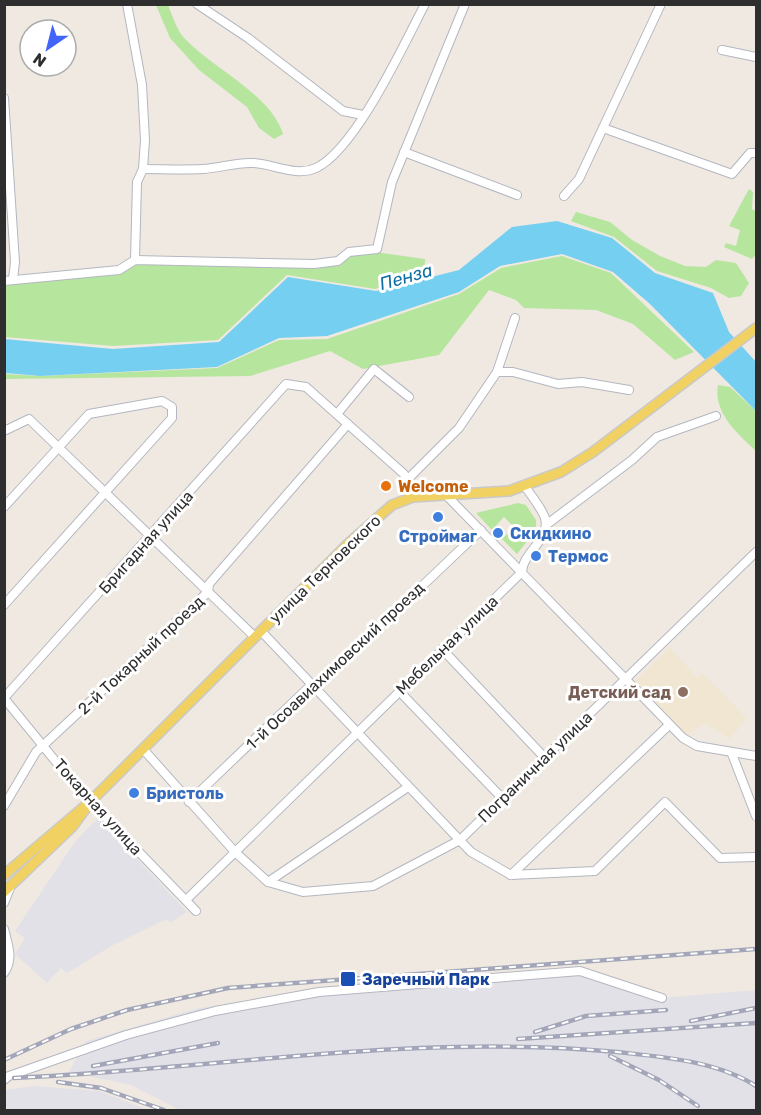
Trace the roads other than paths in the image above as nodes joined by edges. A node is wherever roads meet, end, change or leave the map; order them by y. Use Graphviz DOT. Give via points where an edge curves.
graph roads {
  1 [pos="127,4"];
  2 [pos="197,4"];
  3 [pos="424,4"];
  4 [pos="465,4"];
  5 [pos="661,4"];
  6 [pos="722,50"];
  7 [pos="756,57"];
  8 [pos="4,98"];
  9 [pos="363,115"];
  10 [pos="603,128"];
  11 [pos="404,152"];
  12 [pos="756,153"];
  13 [pos="143,169"];
  14 [pos="517,195"];
  15 [pos="564,196"];
  16 [pos="135,260"];
  17 [pos="9,280"];
  18 [pos="515,318"];
  19 [pos="756,328"];
  20 [pos="497,372"];
  21 [pos="629,390"];
  22 [pos="409,397"];
  23 [pos="337,414"];
  24 [pos="716,416"];
  25 [pos="348,424"];
  26 [pos="4,431"];
  27 [pos="58,448"];
  28 [pos="408,479"];
  29 [pos="525,486"];
  30 [pos="106,492"];
  31 [pos="447,496"];
  32 [pos="413,497"];
  33 [pos="4,507"];
  34 [pos="546,525"];
  35 [pos="481,530"];
  36 [pos="152,537"];
  37 [pos="756,552"];
  38 [pos="522,572"];
  39 [pos="208,592"];
  40 [pos="4,605"];
  41 [pos="258,634"];
  42 [pos="442,649"];
  43 [pos="626,680"];
  44 [pos="310,686"];
  45 [pos="399,692"];
  46 [pos="6,703"];
  47 [pos="669,725"];
  48 [pos="356,734"];
  49 [pos="44,746"];
  50 [pos="143,749"];
  51 [pos="732,754"];
  52 [pos="756,756"];
  53 [pos="544,757"];
  54 [pos="408,787"];
  55 [pos="502,798"];
  56 [pos="90,801"];
  57 [pos="189,802"];
  58 [pos="4,806"];
  59 [pos="756,816"];
  60 [pos="459,840"];
  61 [pos="235,852"];
  62 [pos="756,857"];
  63 [pos="4,875"];
  64 [pos="511,875"];
  65 [pos="268,882"];
  66 [pos="8,889"];
  67 [pos="186,900"];
  68 [pos="4,903"];
  69 [pos="196,911"];
  70 [pos="4,929"];
  71 [pos="4,973"];
  72 [pos="662,998"];
  73 [pos="4,1080"];
  1 -- 13 [label="street" via="142,85"];
  2 -- 9 [label="street" via="343,111"];
  3 -- 9 [label="street" via="391,71"];
  4 -- 11 [label="street"];
  5 -- 10 [label="street"];
  6 -- 7 [label="street"];
  8 -- 17 [label="street" via="15,262"];
  9 -- 13 [label="street" via="338,150 317,167 301,172 252,163 204,169"];
  10 -- 12 [label="street" via="732,174 750,153"];
  10 -- 15 [label="street" via="579,179"];
  11 -- 14 [label="street"];
  11 -- 16 [label="street" via="392,182 377,249 349,252 338,261 314,264"];
  13 -- 16 [label="street" via="138,182"];
  16 -- 17 [label="street" via="119,270"];
  18 -- 20 [label="street"];
  19 -- 29 [label="main road, улица Терновского" via="594,452 561,472"];
  20 -- 21 [label="street" via="513,372 558,384 582,382"];
  20 -- 28 [label="street" via="459,428"];
  22 -- 23 [label="street" via="374,369"];
  23 -- 25 [label="street"];
  23 -- 36 [label="street, Бригадная улица" via="306,387 286,384"];
  24 -- 34 [label="street, Мебельная улица" via="657,437"];
  25 -- 28 [label="street"];
  25 -- 39 [label="street, 2-й Токарный проезд" via="209,584"];
  26 -- 27 [label="street" via="29,419"];
  27 -- 30 [label="street"];
  27 -- 30 [label="street" via="89,414 162,401 172,406 172,418"];
  27 -- 33 [label="street"];
  28 -- 32 [label="street"];
  29 -- 31 [label="main road, улица Терновского" via="488,494"];
  29 -- 34 [label="street"];
  30 -- 36 [label="street"];
  30 -- 40 [label="street"];
  31 -- 32 [label="main road, улица Терновского"];
  31 -- 35 [label="street"];
  32 -- 41 [label="main road, улица Терновского" via="392,505 376,518"];
  34 -- 38 [label="street, Мебельная улица" via="545,534 523,562"];
  35 -- 38 [label="street"];
  35 -- 44 [label="street, 1-й Осоавиахимовский проезд" via="319,684"];
  36 -- 39 [label="street"];
  36 -- 46 [label="street, Бригадная улица"];
  37 -- 43 [label="street, Пограничная улица"];
  38 -- 42 [label="street, Мебельная улица"];
  38 -- 43 [label="street"];
  39 -- 41 [label="street"];
  39 -- 49 [label="street, 2-й Токарный проезд"];
  41 -- 44 [label="street"];
  41 -- 50 [label="main road, улица Терновского"];
  42 -- 45 [label="street, Мебельная улица"];
  42 -- 53 [label="street"];
  43 -- 47 [label="street"];
  43 -- 53 [label="street, Пограничная улица"];
  44 -- 48 [label="street"];
  44 -- 57 [label="street, 1-й Осоавиахимовский проезд"];
  45 -- 48 [label="street, Мебельная улица"];
  45 -- 55 [label="street"];
  46 -- 49 [label="street, Токарная улица"];
  47 -- 51 [label="street" via="697,746"];
  47 -- 64 [label="street"];
  48 -- 54 [label="street"];
  48 -- 61 [label="street, Мебельная улица"];
  49 -- 56 [label="street, Токарная улица"];
  49 -- 58 [label="street, 2-й Токарный проезд" via="36,752"];
  50 -- 56 [label="main road, улица Терновского"];
  50 -- 57 [label="street"];
  51 -- 52 [label="street"];
  51 -- 59 [label="street"];
  53 -- 55 [label="street, Пограничная улица"];
  54 -- 60 [label="street"];
  54 -- 65 [label="street"];
  55 -- 60 [label="street, Пограничная улица"];
  56 -- 63 [label="main road"];
  56 -- 66 [label="main road" via="72,827"];
  56 -- 67 [label="street, Токарная улица"];
  57 -- 61 [label="street"];
  60 -- 64 [label="street" via="471,852"];
  60 -- 65 [label="street, Пограничная улица" via="373,886 303,892"];
  61 -- 65 [label="street"];
  61 -- 67 [label="street, Мебельная улица"];
  62 -- 64 [label="street" via="720,858 665,802 595,871"];
  66 -- 68 [label="street"];
  67 -- 69 [label="street, Токарная улица"];
  70 -- 71 [label="street" via="11,954"];
  72 -- 73 [label="street" via="580,971 319,993 215,1011 137,1032"];
}
